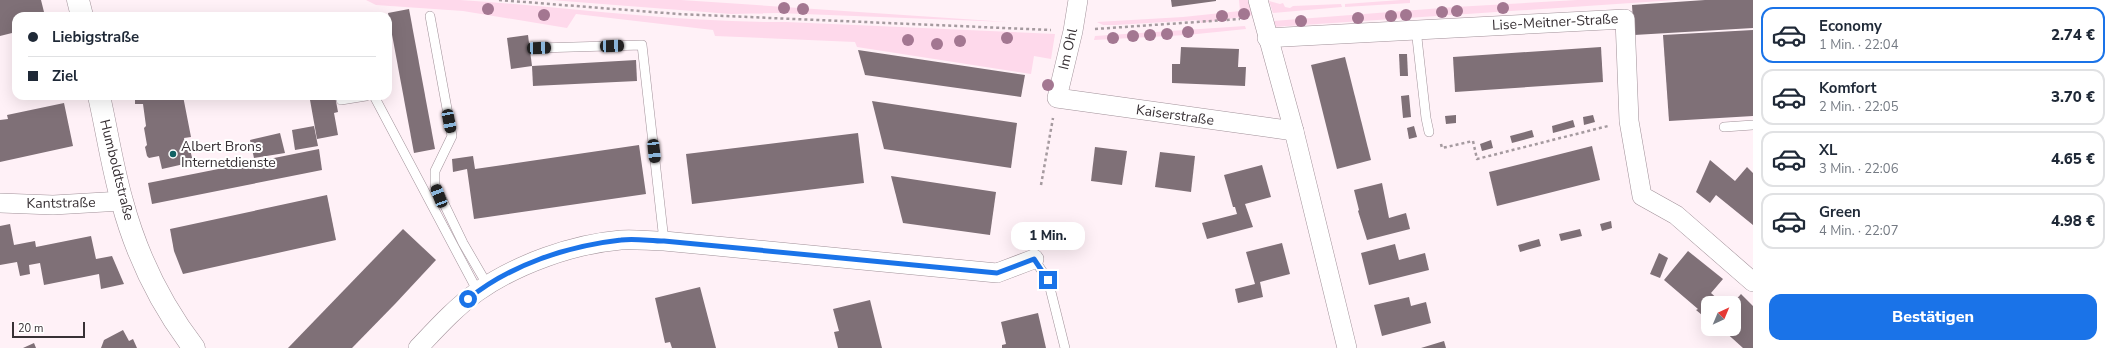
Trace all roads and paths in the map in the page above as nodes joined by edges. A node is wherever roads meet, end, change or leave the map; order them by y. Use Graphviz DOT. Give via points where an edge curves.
graph roads {
  1 [pos="78,0"];
  2 [pos="499,0"];
  3 [pos="1078,0"];
  4 [pos="1260,8"];
  5 [pos="81,12"];
  6 [pos="430,16"];
  7 [pos="1416,29"];
  8 [pos="1073,31"];
  9 [pos="1267,38"];
  10 [pos="539,48"];
  11 [pos="100,100"];
  12 [pos="376,100"];
  13 [pos="1055,105"];
  14 [pos="1629,121"];
  15 [pos="1753,125"];
  16 [pos="1724,127"];
  17 [pos="1294,131"];
  18 [pos="1429,132"];
  19 [pos="1041,185"];
  20 [pos="122,201"];
  21 [pos="0,203"];
  22 [pos="664,241"];
  23 [pos="1034,259"];
  24 [pos="1753,282"];
  25 [pos="483,289"];
  26 [pos="194,348"];
  27 [pos="418,348"];
  28 [pos="1065,348"];
  29 [pos="1347,348"];
  1 -- 5 [label="street"];
  2 -- 8 [label="path" via="678,14"];
  3 -- 8 [label="street, Im Ohl"];
  4 -- 8 [label="path"];
  4 -- 9 [label="street"];
  6 -- 25 [label="lane" via="452,136 435,171 435,185"];
  7 -- 9 [label="street, Lise-Meitner-Straße"];
  7 -- 14 [label="street, Lise-Meitner-Straße" via="1625,19"];
  7 -- 18 [label="lane"];
  8 -- 13 [label="street, Im Ohl"];
  9 -- 17 [label="street"];
  10 -- 22 [label="lane" via="642,45"];
  11 -- 20 [label="street, Humboldtstraße"];
  12 -- 25 [label="lane"];
  13 -- 17 [label="street, Kaiserstraße"];
  13 -- 19 [label="path"];
  14 -- 18 [label="path" via="1477,159 1473,141 1442,148 1438,135"];
  14 -- 24 [label="street, Lise-Meitner-Straße" via="1642,196 1676,215"];
  15 -- 16 [label="lane"];
  17 -- 29 [label="street"];
  20 -- 21 [label="street, Kantstraße" via="53,205"];
  20 -- 26 [label="street, Humboldtstraße" via="143,261 181,331"];
  22 -- 23 [label="street" via="997,273"];
  22 -- 25 [label="street" via="622,240 562,251 519,268"];
  23 -- 28 [label="lane" via="1048,280"];
  25 -- 27 [label="street" via="449,315"];
}
